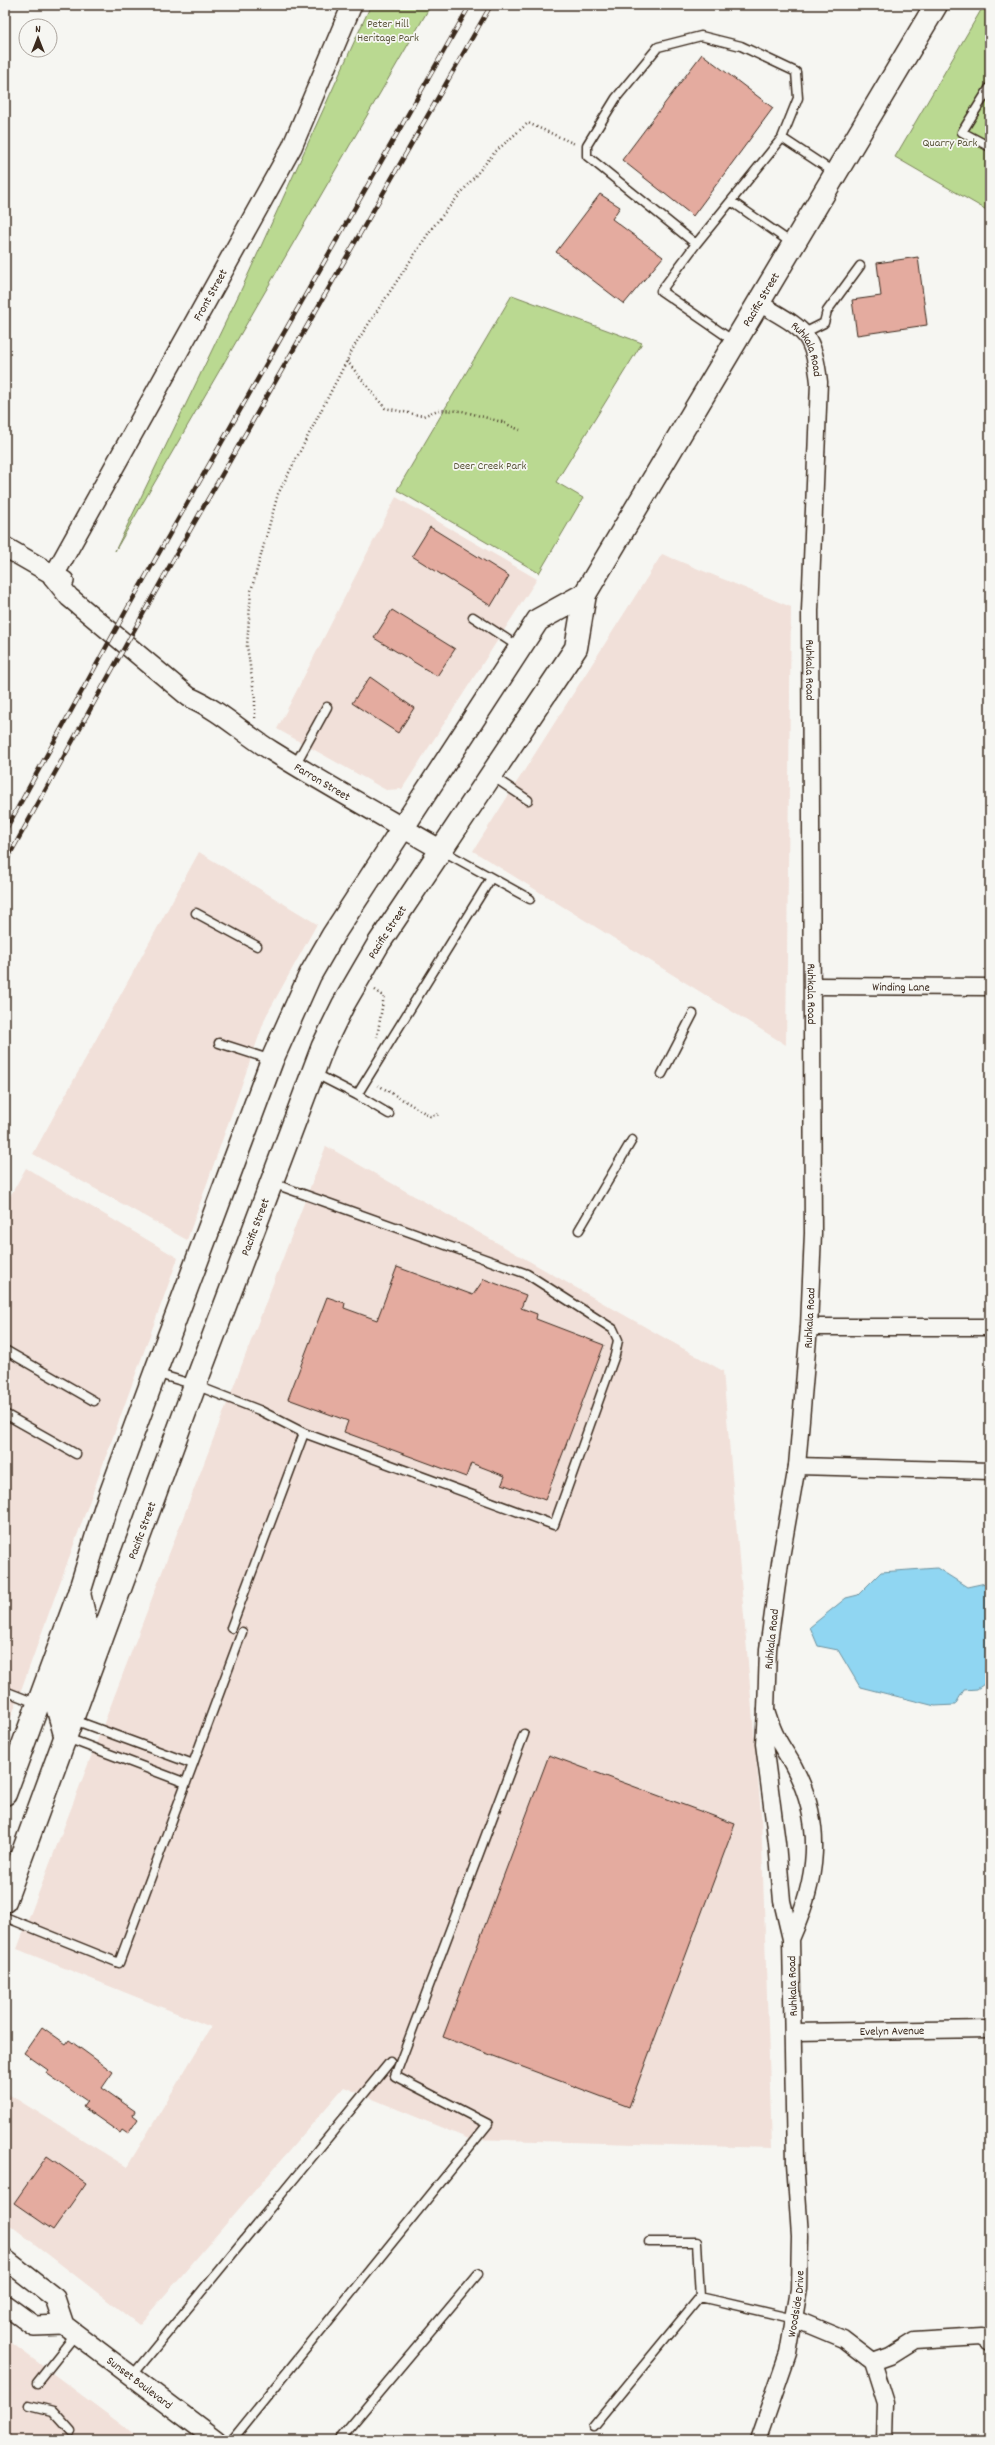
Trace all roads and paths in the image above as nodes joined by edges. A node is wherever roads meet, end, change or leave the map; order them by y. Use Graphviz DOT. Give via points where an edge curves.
graph roads {
  1 [pos="352,5"];
  2 [pos="936,5"];
  3 [pos="990,87"];
  4 [pos="987,100"];
  5 [pos="782,138"];
  6 [pos="990,147"];
  7 [pos="587,150"];
  8 [pos="836,173"];
  9 [pos="731,201"];
  10 [pos="696,244"];
  11 [pos="794,245"];
  12 [pos="860,266"];
  13 [pos="759,303"];
  14 [pos="804,333"];
  15 [pos="735,342"];
  16 [pos="347,361"];
  17 [pos="520,430"];
  18 [pos="5,547"];
  19 [pos="53,577"];
  20 [pos="585,594"];
  21 [pos="473,617"];
  22 [pos="520,648"];
  23 [pos="327,707"];
  24 [pos="251,737"];
  25 [pos="295,765"];
  26 [pos="491,776"];
  27 [pos="528,800"];
  28 [pos="403,828"];
  29 [pos="443,851"];
  30 [pos="491,878"];
  31 [pos="530,899"];
  32 [pos="196,913"];
  33 [pos="257,946"];
  34 [pos="813,986"];
  35 [pos="990,987"];
  36 [pos="693,1014"];
  37 [pos="220,1043"];
  38 [pos="272,1060"];
  39 [pos="313,1073"];
  40 [pos="662,1074"];
  41 [pos="357,1095"];
  42 [pos="389,1114"];
  43 [pos="632,1140"];
  44 [pos="272,1183"];
  45 [pos="579,1230"];
  46 [pos="809,1327"];
  47 [pos="990,1327"];
  48 [pos="5,1350"];
  49 [pos="155,1373"];
  50 [pos="195,1385"];
  51 [pos="94,1401"];
  52 [pos="5,1414"];
  53 [pos="304,1434"];
  54 [pos="76,1454"];
  55 [pos="797,1466"];
  56 [pos="990,1471"];
  57 [pos="79,1593"];
  58 [pos="231,1628"];
  59 [pos="242,1632"];
  60 [pos="5,1690"];
  61 [pos="38,1704"];
  62 [pos="766,1710"];
  63 [pos="70,1729"];
  64 [pos="524,1734"];
  65 [pos="193,1764"];
  66 [pos="186,1783"];
  67 [pos="5,1794"];
  68 [pos="5,1901"];
  69 [pos="5,1917"];
  70 [pos="791,1940"];
  71 [pos="990,2029"];
  72 [pos="794,2032"];
  73 [pos="390,2062"];
  74 [pos="795,2163"];
  75 [pos="649,2242"];
  76 [pos="5,2259"];
  77 [pos="478,2274"];
  78 [pos="700,2297"];
  79 [pos="5,2305"];
  80 [pos="795,2320"];
  81 [pos="70,2330"];
  82 [pos="990,2342"];
  83 [pos="873,2362"];
  84 [pos="132,2376"];
  85 [pos="37,2383"];
  86 [pos="30,2405"];
  87 [pos="593,2427"];
  88 [pos="71,2431"];
  89 [pos="216,2440"];
  90 [pos="232,2440"];
  91 [pos="339,2440"];
  92 [pos="758,2440"];
  93 [pos="885,2440"];
  1 -- 19 [label="street, Front Street" via="292,147"];
  2 -- 8 [label="main road, Pacific Street"];
  3 -- 4 [label="lane"];
  4 -- 6 [label="lane" via="962,132"];
  5 -- 7 [label="lane" via="798,98 796,72 741,46 701,36 658,47 616,98 587,145"];
  5 -- 8 [label="lane"];
  5 -- 9 [label="lane"];
  7 -- 10 [label="lane" via="587,156"];
  7 -- 16 [label="path" via="528,123 495,152 432,228 356,343"];
  8 -- 11 [label="main road, Pacific Street"];
  9 -- 10 [label="lane"];
  9 -- 11 [label="lane"];
  10 -- 15 [label="lane" via="661,291"];
  11 -- 13 [label="main road, Pacific Street"];
  12 -- 14 [label="lane" via="827,311 824,323"];
  13 -- 14 [label="street, Ruhkala Road" via="792,322"];
  13 -- 15 [label="main road, Pacific Street"];
  14 -- 34 [label="street, Ruhkala Road" via="809,339 819,382 810,611"];
  15 -- 20 [label="main road, Pacific Street"];
  16 -- 17 [label="path" via="385,408 423,416 438,410 462,411"];
  16 -- 24 [label="path" via="278,494 252,590 247,646 256,717"];
  18 -- 19 [label="street, Farron Street"];
  19 -- 24 [label="street, Farron Street" via="69,597 189,697 206,704"];
  20 -- 22 [label="main road" via="538,620"];
  20 -- 26 [label="main road, Pacific Street" via="576,648"];
  21 -- 22 [label="lane"];
  22 -- 28 [label="main road"];
  23 -- 25 [label="lane"];
  24 -- 25 [label="street, Farron Street"];
  25 -- 28 [label="street, Farron Street"];
  26 -- 27 [label="lane"];
  26 -- 29 [label="main road, Pacific Street"];
  28 -- 29 [label="street, Farron Street"];
  28 -- 38 [label="main road" via="310,975"];
  29 -- 30 [label="lane"];
  29 -- 39 [label="main road, Pacific Street" via="379,943 354,985 323,1046"];
  30 -- 31 [label="lane"];
  30 -- 41 [label="lane"];
  32 -- 33 [label="lane"];
  34 -- 35 [label="street, Winding Lane"];
  34 -- 46 [label="street, Ruhkala Road" via="813,1233"];
  36 -- 40 [label="lane"];
  37 -- 38 [label="lane"];
  38 -- 49 [label="main road"];
  39 -- 41 [label="lane"];
  39 -- 44 [label="main road, Pacific Street"];
  41 -- 42 [label="lane"];
  43 -- 45 [label="lane"];
  44 -- 50 [label="main road, Pacific Street"];
  44 -- 53 [label="lane" via="527,1274 613,1329 618,1340 615,1355 554,1525"];
  46 -- 47 [label="street"];
  46 -- 55 [label="street, Ruhkala Road"];
  48 -- 51 [label="lane"];
  49 -- 50 [label="lane"];
  49 -- 57 [label="main road" via="106,1506"];
  50 -- 53 [label="lane" via="259,1410"];
  50 -- 63 [label="main road, Pacific Street"];
  52 -- 54 [label="lane"];
  53 -- 58 [label="lane"];
  55 -- 56 [label="street"];
  55 -- 62 [label="street, Ruhkala Road" via="768,1649"];
  57 -- 61 [label="main road"];
  57 -- 63 [label="main road" via="86,1623 57,1706"];
  59 -- 65 [label="lane"];
  60 -- 61 [label="lane"];
  61 -- 67 [label="main road"];
  62 -- 70 [label="street, Ruhkala Road" via="764,1744 782,1901"];
  62 -- 70 [label="street, Ruhkala Road" via="776,1738 794,1766 802,1786 814,1830 810,1891"];
  63 -- 65 [label="lane"];
  63 -- 66 [label="lane"];
  63 -- 68 [label="main road, Pacific Street"];
  64 -- 90 [label="lane" via="395,2076 488,2124"];
  65 -- 66 [label="lane"];
  66 -- 69 [label="lane" via="120,1963"];
  70 -- 72 [label="street, Ruhkala Road"];
  71 -- 72 [label="street, Evelyn Avenue"];
  72 -- 74 [label="street, Ruhkala Road"];
  73 -- 84 [label="lane"];
  74 -- 80 [label="street, Woodside Drive" via="800,2236 799,2289"];
  75 -- 78 [label="lane" via="697,2242"];
  76 -- 81 [label="street" via="55,2298"];
  77 -- 91 [label="lane"];
  78 -- 80 [label="lane"];
  78 -- 87 [label="lane"];
  79 -- 81 [label="street" via="34,2326"];
  80 -- 83 [label="street" via="844,2339"];
  80 -- 92 [label="street, Woodside Drive" via="788,2354"];
  81 -- 84 [label="street, Sunset Boulevard"];
  81 -- 85 [label="lane"];
  82 -- 83 [label="street" via="980,2337 914,2340 890,2356"];
  83 -- 93 [label="street" via="886,2403"];
  84 -- 89 [label="street, Sunset Boulevard"];
  86 -- 88 [label="lane" via="53,2411"];
}
